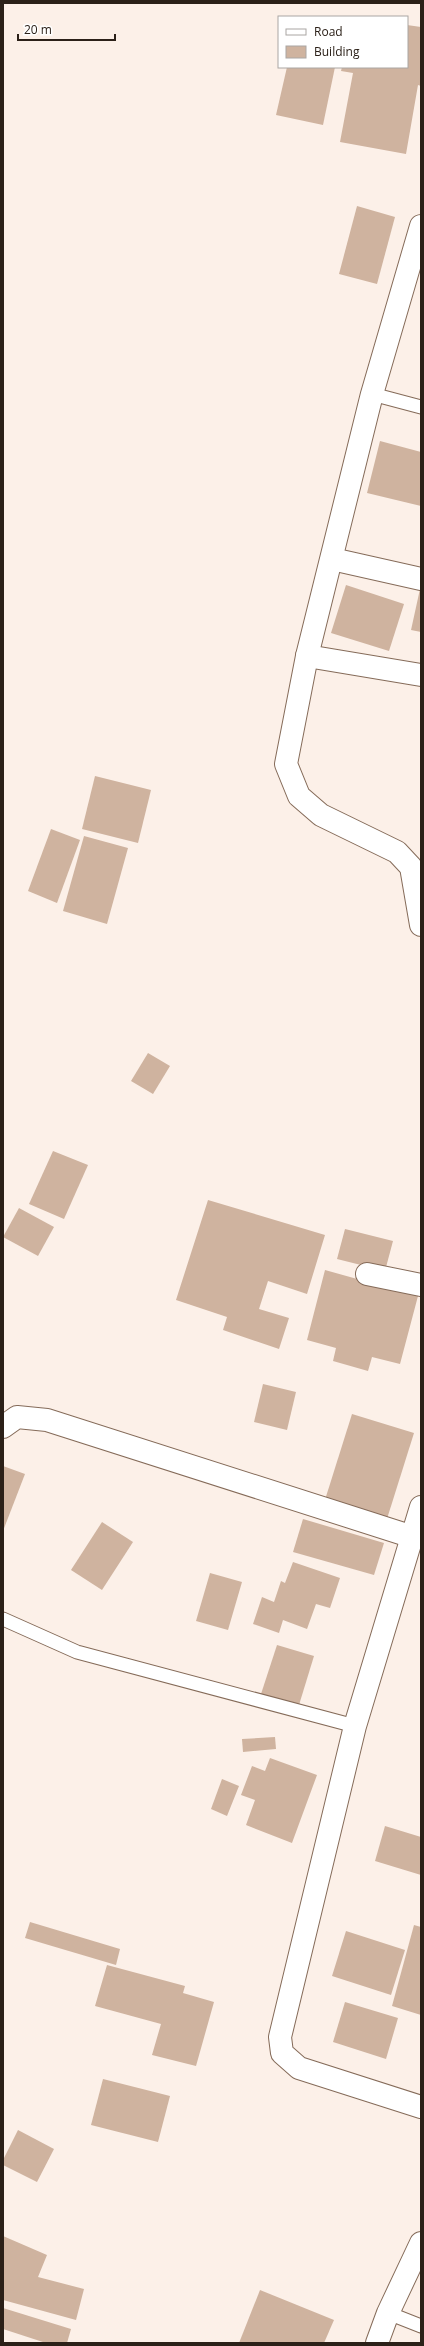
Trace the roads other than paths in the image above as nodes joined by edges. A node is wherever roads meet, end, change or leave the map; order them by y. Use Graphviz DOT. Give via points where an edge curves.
graph roads {
  1 [pos="421,226"];
  2 [pos="372,394"];
  3 [pos="421,407"];
  4 [pos="332,559"];
  5 [pos="421,579"];
  6 [pos="308,656"];
  7 [pos="421,675"];
  8 [pos="421,925"];
  9 [pos="367,1274"];
  10 [pos="421,1285"];
  11 [pos="3,1427"];
  12 [pos="421,1507"];
  13 [pos="413,1537"];
  14 [pos="3,1619"];
  15 [pos="355,1726"];
  16 [pos="421,2107"];
  17 [pos="421,2243"];
  18 [pos="388,2313"];
  19 [pos="421,2326"];
  20 [pos="377,2343"];
  1 -- 2 [label="street"];
  2 -- 3 [label="lane"];
  2 -- 4 [label="street"];
  4 -- 5 [label="street"];
  4 -- 6 [label="street"];
  6 -- 7 [label="street"];
  6 -- 8 [label="street" via="286,764 299,796 321,815 397,852 411,867"];
  9 -- 10 [label="street"];
  11 -- 13 [label="street" via="17,1417 47,1420"];
  12 -- 13 [label="street"];
  13 -- 15 [label="street"];
  14 -- 15 [label="lane" via="77,1652"];
  15 -- 16 [label="street" via="280,2037 282,2053 299,2068"];
  17 -- 18 [label="street"];
  18 -- 19 [label="lane"];
  18 -- 20 [label="street"];
}
